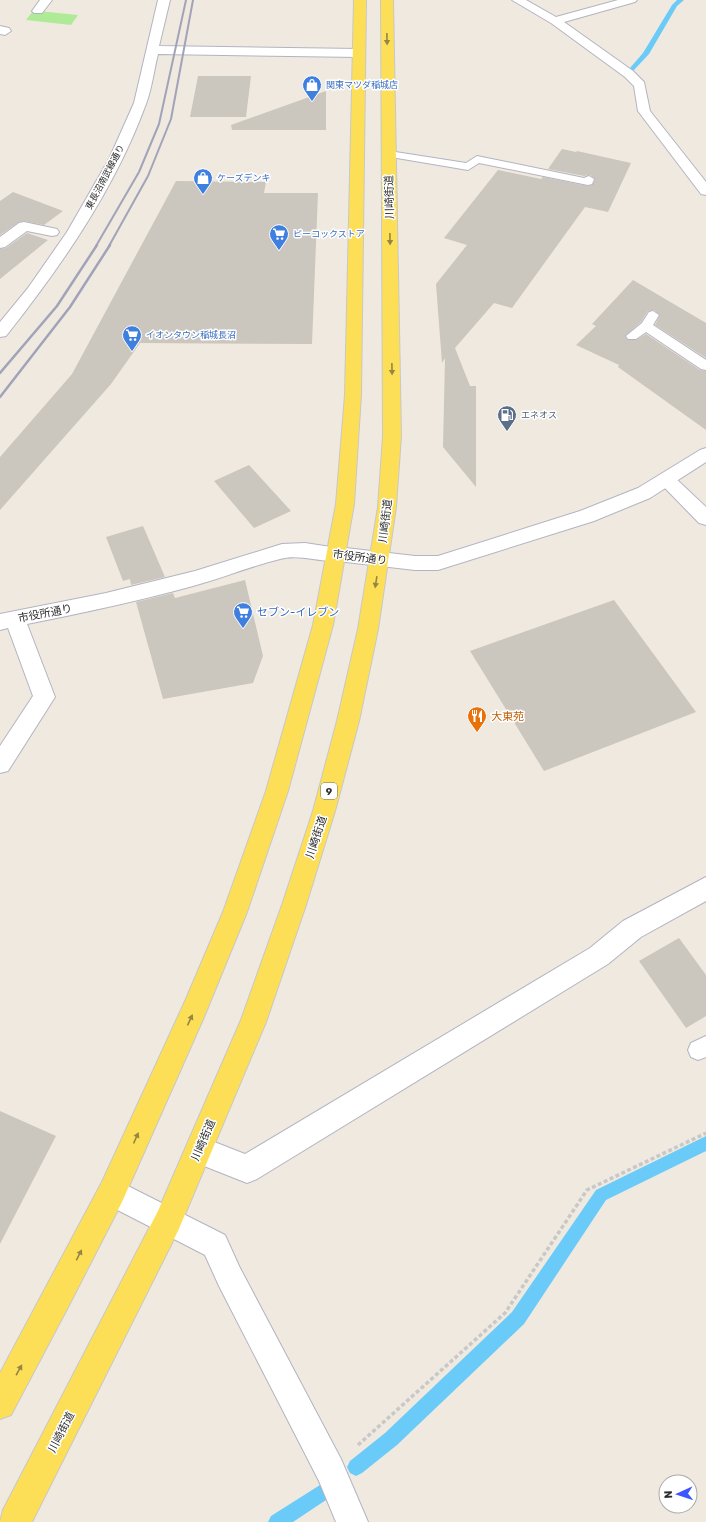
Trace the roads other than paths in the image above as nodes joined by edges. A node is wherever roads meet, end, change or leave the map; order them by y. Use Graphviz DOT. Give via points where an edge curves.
graph roads {
  1 [pos="46,0"];
  2 [pos="164,0"];
  3 [pos="360,0"];
  4 [pos="387,0"];
  5 [pos="518,0"];
  6 [pos="631,0"];
  7 [pos="38,11"];
  8 [pos="555,21"];
  9 [pos="153,50"];
  10 [pos="359,53"];
  11 [pos="389,154"];
  12 [pos="589,180"];
  13 [pos="706,192"];
  14 [pos="52,232"];
  15 [pos="0,244"];
  16 [pos="653,315"];
  17 [pos="646,326"];
  18 [pos="0,332"];
  19 [pos="632,336"];
  20 [pos="706,366"];
  21 [pos="706,454"];
  22 [pos="666,479"];
  23 [pos="706,518"];
  24 [pos="337,554"];
  25 [pos="380,560"];
  26 [pos="7,620"];
  27 [pos="0,764"];
  28 [pos="706,888"];
  29 [pos="199,1150"];
  30 [pos="112,1192"];
  31 [pos="168,1221"];
  32 [pos="0,1404"];
  33 [pos="16,1522"];
  34 [pos="352,1522"];
  1 -- 7 [label="street"];
  2 -- 9 [label="street, 東長沼南武線通り"];
  3 -- 10 [label="main road"];
  4 -- 11 [label="main road, 川崎街道 / 9, one-way"];
  5 -- 8 [label="street"];
  6 -- 8 [label="street"];
  8 -- 13 [label="street" via="629,74 640,85 644,111"];
  9 -- 10 [label="street"];
  9 -- 18 [label="street, 東長沼南武線通り" via="140,103 116,159 74,232 33,291"];
  10 -- 24 [label="main road" via="353,395 345,504"];
  11 -- 12 [label="lane" via="468,167 477,159 588,182"];
  11 -- 25 [label="main road, 川崎街道 / 9, one-way" via="392,436"];
  14 -- 15 [label="street" via="24,226"];
  16 -- 17 [label="lane"];
  17 -- 19 [label="lane"];
  17 -- 20 [label="lane"];
  21 -- 22 [label="street, 市役所通り"];
  22 -- 23 [label="street"];
  22 -- 25 [label="street, 市役所通り" via="644,493 587,516 438,564"];
  24 -- 25 [label="street, 市役所通り"];
  24 -- 26 [label="street, 市役所通り" via="306,550 282,551 195,578 106,601"];
  30 -- 24 [label="main road, one-way" via="196,1008 235,912 277,790 323,625"];
  25 -- 29 [label="main road, 川崎街道 / 9, one-way" via="348,721 324,812 253,1022"];
  26 -- 27 [label="street" via="44,697"];
  28 -- 29 [label="street" via="632,929 599,956 248,1169"];
  29 -- 31 [label="main road, 川崎街道 / 9"];
  30 -- 31 [label="street"];
  32 -- 30 [label="main road, one-way"];
  31 -- 33 [label="main road, 川崎街道 / 9"];
  31 -- 34 [label="street" via="215,1245 330,1470"];
}
